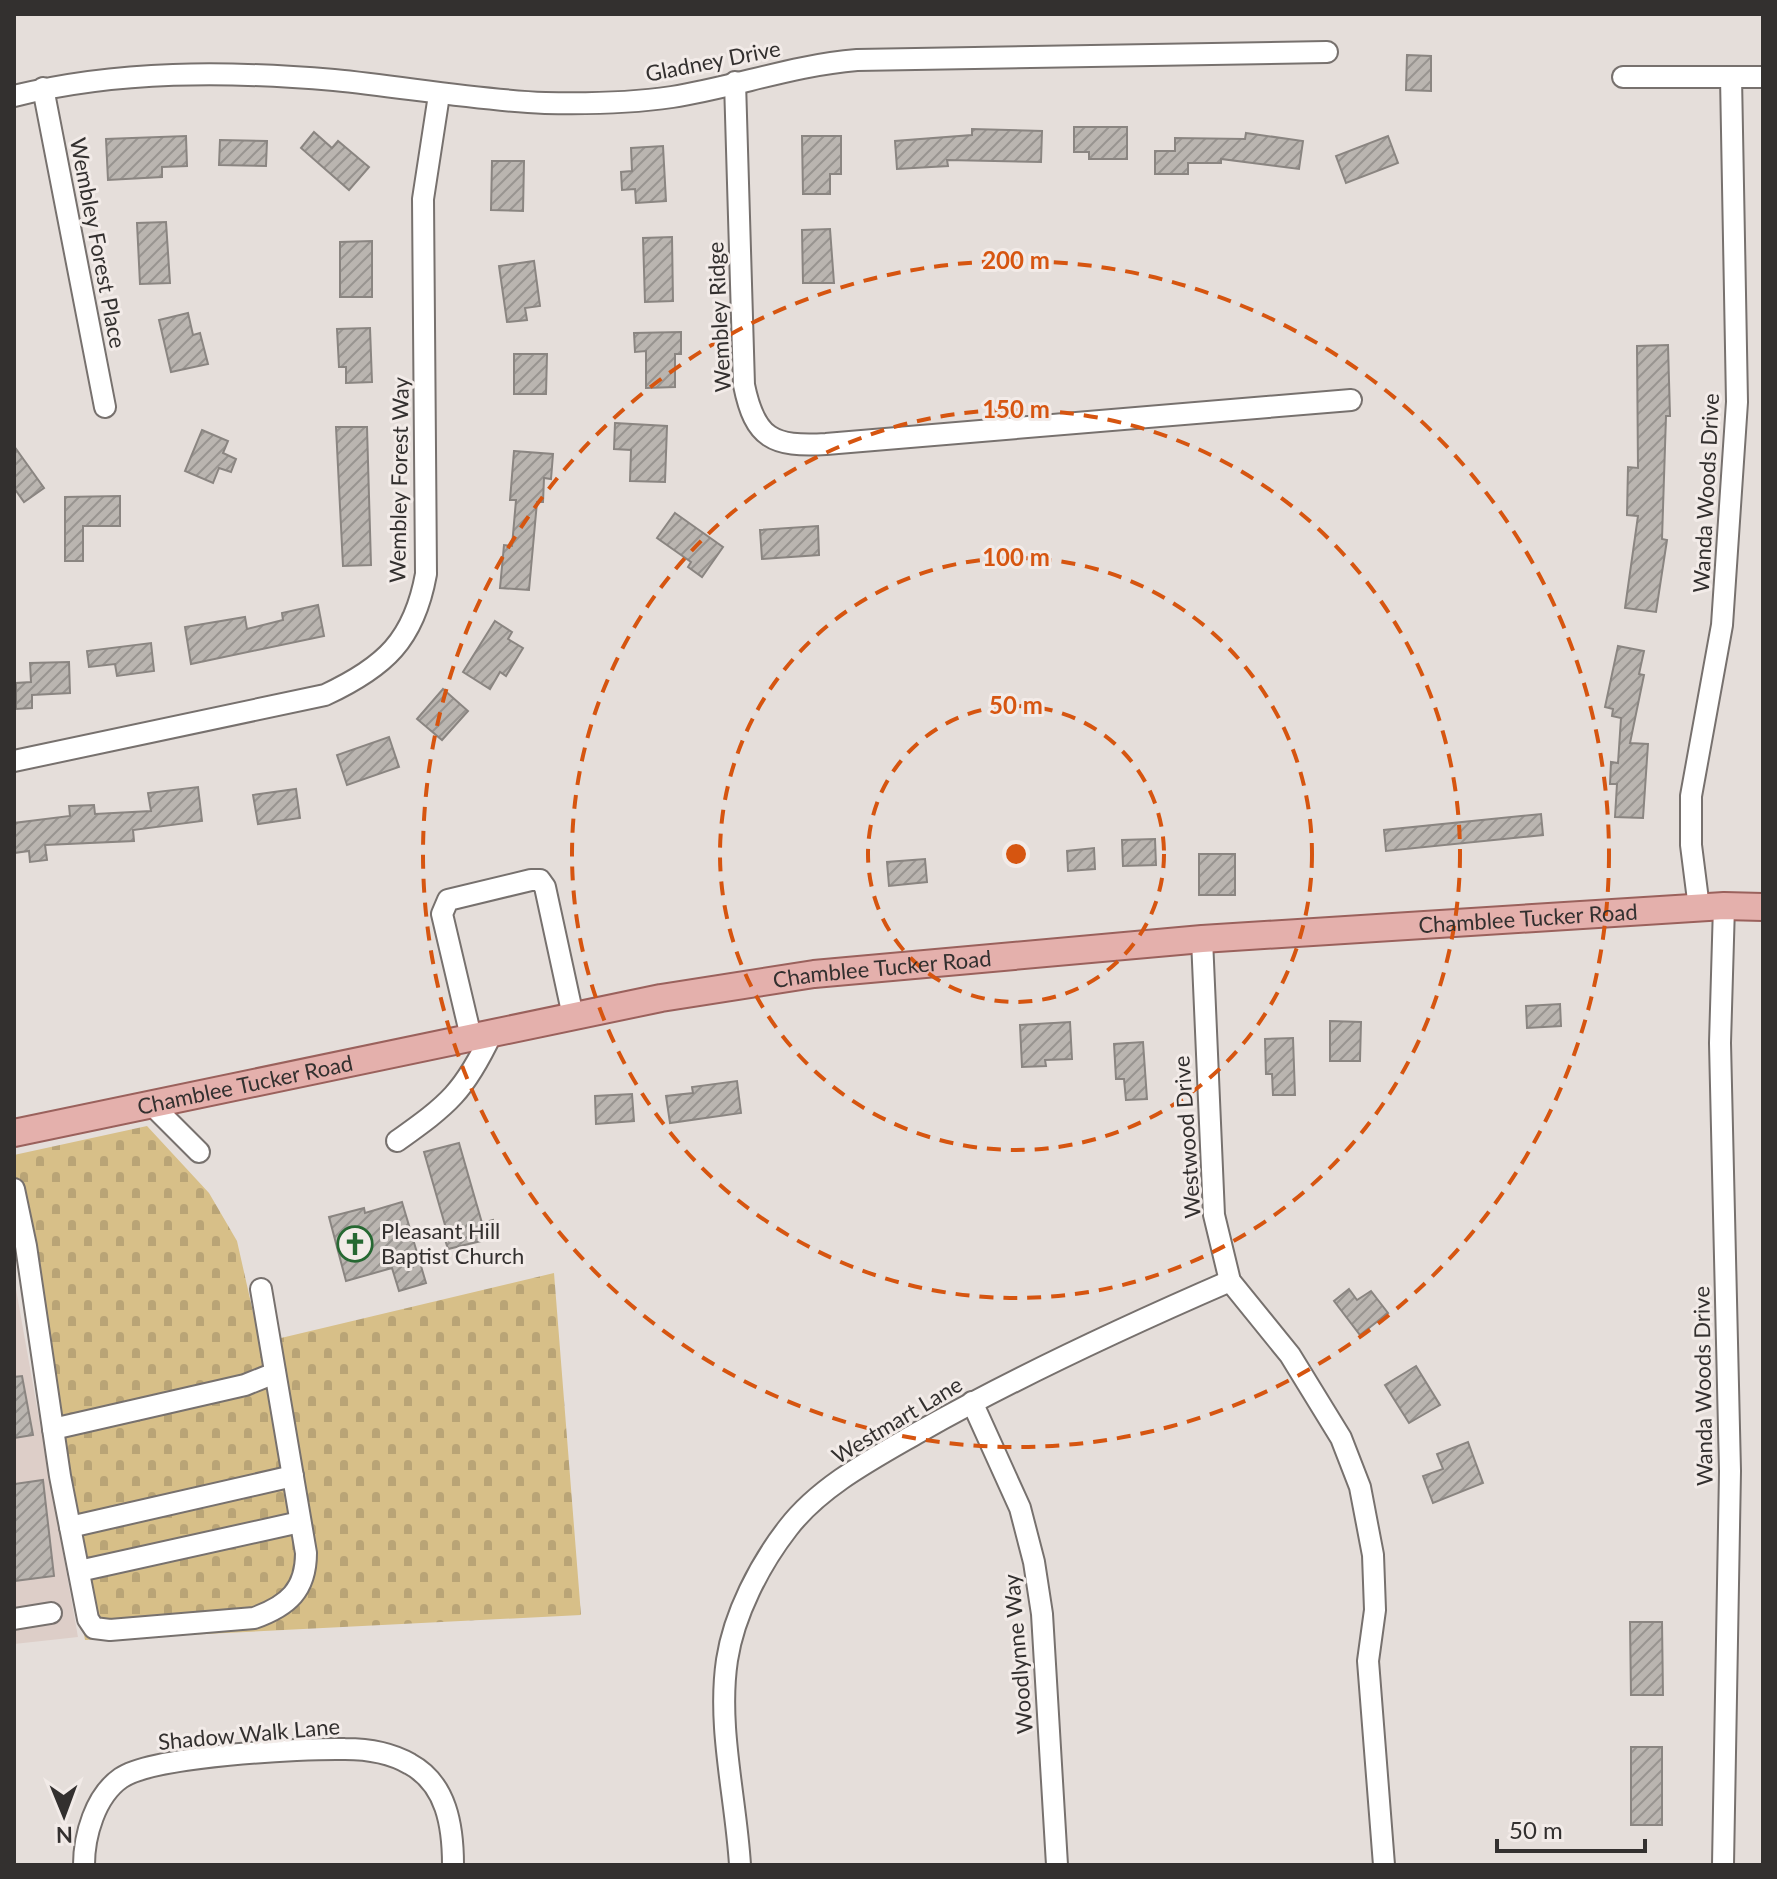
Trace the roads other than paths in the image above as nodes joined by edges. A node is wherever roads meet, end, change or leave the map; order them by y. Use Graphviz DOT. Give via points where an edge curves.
graph roads {
  1 [pos="1327,52"];
  2 [pos="1623,77"];
  3 [pos="1731,77"];
  4 [pos="1763,77"];
  5 [pos="735,82"];
  6 [pos="43,88"];
  7 [pos="439,95"];
  8 [pos="14,96"];
  9 [pos="1351,400"];
  10 [pos="105,407"];
  11 [pos="14,761"];
  12 [pos="1711,907"];
  13 [pos="1763,907"];
  14 [pos="1202,939"];
  15 [pos="573,1016"];
  16 [pos="481,1035"];
  17 [pos="151,1104"];
  18 [pos="14,1133"];
  19 [pos="397,1141"];
  20 [pos="199,1152"];
  21 [pos="14,1189"];
  22 [pos="1230,1281"];
  23 [pos="261,1289"];
  24 [pos="275,1373"];
  25 [pos="972,1402"];
  26 [pos="53,1429"];
  27 [pos="293,1476"];
  28 [pos="300,1522"];
  29 [pos="70,1527"];
  30 [pos="79,1571"];
  31 [pos="51,1613"];
  32 [pos="14,1619"];
  33 [pos="84,1865"];
  34 [pos="453,1865"];
  35 [pos="740,1865"];
  36 [pos="1057,1865"];
  37 [pos="1384,1865"];
  38 [pos="1723,1865"];
  1 -- 5 [label="street, Gladney Drive" via="857,60"];
  2 -- 3 [label="street"];
  3 -- 4 [label="street"];
  3 -- 12 [label="street, Wanda Woods Drive" via="1737,402 1722,625 1691,796 1691,845"];
  5 -- 7 [label="street, Gladney Drive" via="673,97 614,102"];
  5 -- 9 [label="street, Wembley Ridge" via="744,385 750,415 763,434 792,446"];
  6 -- 7 [label="street, Gladney Drive" via="113,78 244,74"];
  6 -- 8 [label="street, Gladney Drive"];
  6 -- 10 [label="street, Wembley Forest Place"];
  7 -- 11 [label="street, Wembley Forest Way" via="423,199 426,574 419,609 395,651 364,677 325,695"];
  12 -- 13 [label="main road, Chamblee Tucker Road"];
  12 -- 14 [label="main road, Chamblee Tucker Road"];
  12 -- 38 [label="street, Wanda Woods Drive" via="1720,1043 1730,1471"];
  14 -- 15 [label="main road, Chamblee Tucker Road" via="814,974"];
  14 -- 22 [label="street, Westwood Drive" via="1214,1215"];
  15 -- 16 [label="main road, Chamblee Tucker Road"];
  15 -- 16 [label="street" via="545,887 540,880 531,880 444,905 442,914"];
  16 -- 17 [label="main road, Chamblee Tucker Road"];
  16 -- 19 [label="street" via="474,1072 453,1099"];
  17 -- 18 [label="main road, Chamblee Tucker Road"];
  17 -- 20 [label="street"];
  21 -- 26 [label="street"];
  22 -- 25 [label="street, Westmart Lane"];
  22 -- 37 [label="street, Westwood Drive" via="1290,1355 1341,1438 1360,1487 1373,1555 1375,1610 1368,1661"];
  23 -- 24 [label="street"];
  24 -- 26 [label="street" via="245,1385"];
  24 -- 27 [label="street"];
  25 -- 35 [label="street, Westmart Lane" via="869,1460 816,1501 788,1528 749,1593 726,1662 727,1748"];
  25 -- 36 [label="street, Woodlynne Way" via="1020,1508 1034,1562 1042,1614"];
  26 -- 29 [label="street"];
  27 -- 28 [label="street"];
  27 -- 29 [label="street"];
  28 -- 30 [label="street"];
  28 -- 30 [label="street" via="306,1571 299,1588 275,1611 254,1618 94,1628"];
  29 -- 30 [label="street"];
  31 -- 32 [label="street"];
  33 -- 34 [label="street, Shadow Walk Lane" via="84,1842 107,1793 120,1778 145,1766 345,1749 388,1755 412,1764 429,1780 445,1802"];
}
